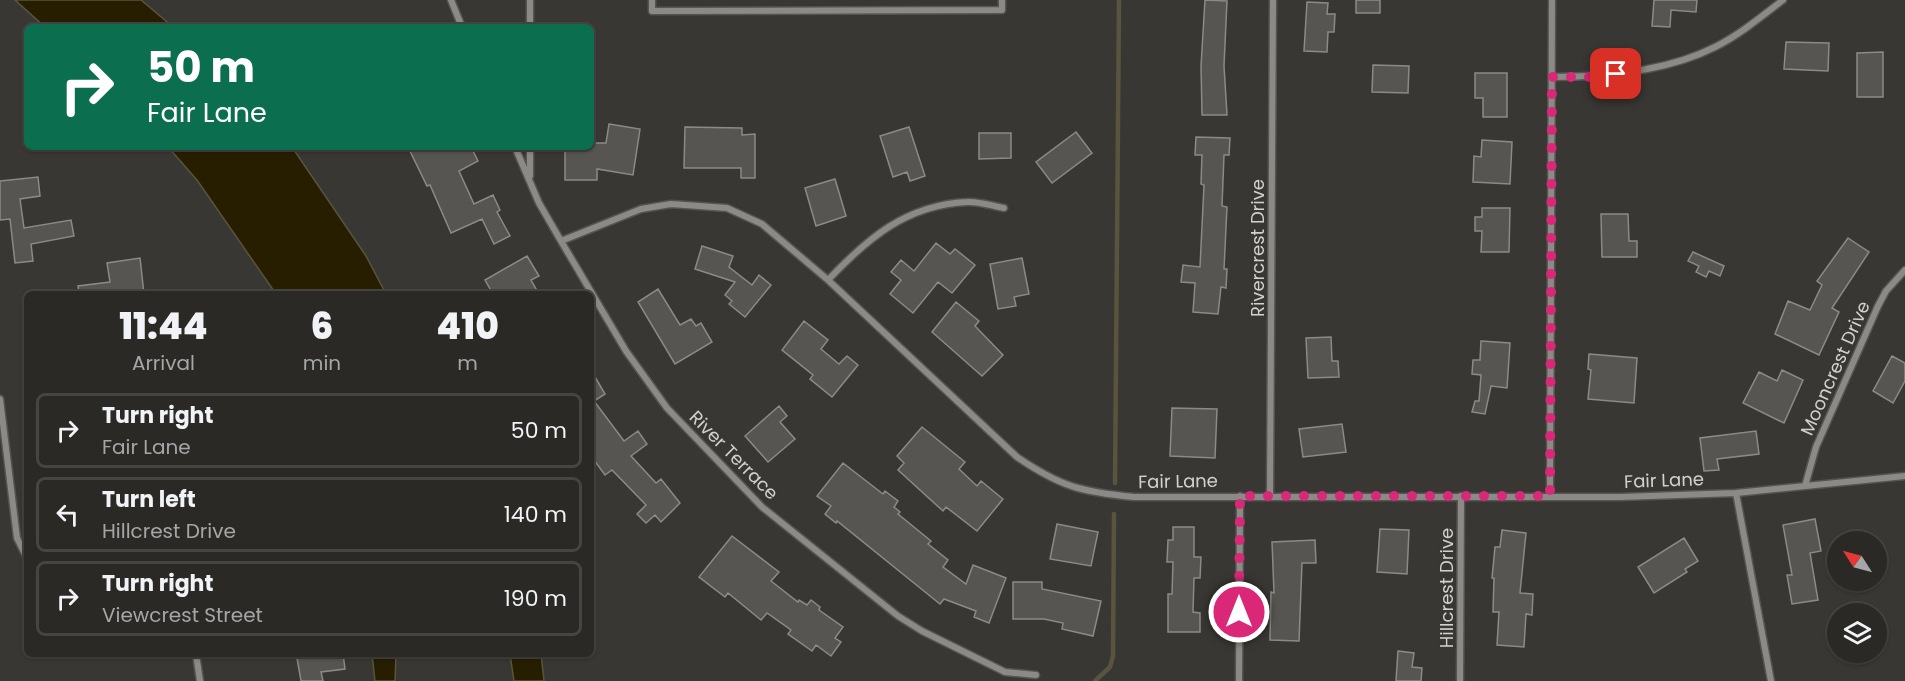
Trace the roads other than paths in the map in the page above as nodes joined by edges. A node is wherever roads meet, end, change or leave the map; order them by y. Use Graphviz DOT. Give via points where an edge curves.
graph roads {
  1 [pos="451,0"];
  2 [pos="530,0"];
  3 [pos="651,0"];
  4 [pos="1002,0"];
  5 [pos="1273,0"];
  6 [pos="1552,0"];
  7 [pos="1783,0"];
  8 [pos="461,24"];
  9 [pos="530,24"];
  10 [pos="1552,77"];
  11 [pos="516,150"];
  12 [pos="530,150"];
  13 [pos="530,181"];
  14 [pos="1004,208"];
  15 [pos="561,241"];
  16 [pos="1905,270"];
  17 [pos="828,280"];
  18 [pos="591,291"];
  19 [pos="594,296"];
  20 [pos="0,399"];
  21 [pos="1905,476"];
  22 [pos="1805,486"];
  23 [pos="1736,493"];
  24 [pos="1270,495"];
  25 [pos="1240,496"];
  26 [pos="1461,496"];
  27 [pos="1550,496"];
  28 [pos="24,552"];
  29 [pos="196,657"];
  30 [pos="1036,675"];
  31 [pos="200,681"];
  32 [pos="1239,681"];
  33 [pos="1460,681"];
  34 [pos="1770,681"];
  1 -- 8 [label="street"];
  2 -- 9 [label="street"];
  3 -- 4 [label="street" via="652,11 1002,10"];
  5 -- 24 [label="street, Rivercrest Drive"];
  6 -- 10 [label="street"];
  7 -- 10 [label="street" via="1714,48 1686,58 1598,77"];
  10 -- 27 [label="street"];
  11 -- 13 [label="street, River Terrace"];
  12 -- 13 [label="street"];
  13 -- 15 [label="street, River Terrace"];
  14 -- 17 [label="street" via="969,201 898,220 862,245"];
  15 -- 17 [label="street, Fair Lane" via="641,209 704,204 727,208 762,224"];
  15 -- 18 [label="street, River Terrace"];
  16 -- 22 [label="street, Mooncrest Drive" via="1878,306 1816,447"];
  17 -- 25 [label="street, Fair Lane" via="1017,457 1044,475 1088,493 1134,497"];
  19 -- 30 [label="street, River Terrace" via="644,379 667,408 762,507 922,631 1005,672"];
  20 -- 28 [label="street" via="17,538"];
  21 -- 22 [label="street, Fair Lane"];
  22 -- 23 [label="street, Fair Lane"];
  23 -- 27 [label="street, Fair Lane"];
  23 -- 34 [label="street"];
  24 -- 25 [label="street, Fair Lane"];
  24 -- 26 [label="street, Fair Lane"];
  25 -- 32 [label="street"];
  26 -- 27 [label="street, Fair Lane"];
  26 -- 33 [label="street, Hillcrest Drive"];
  29 -- 31 [label="street"];
}
